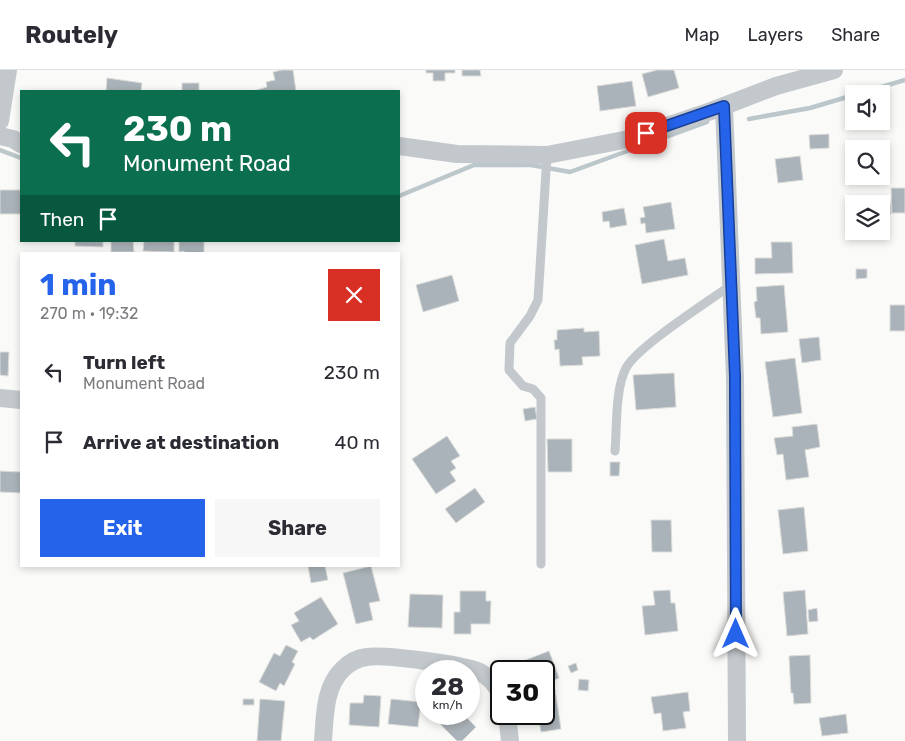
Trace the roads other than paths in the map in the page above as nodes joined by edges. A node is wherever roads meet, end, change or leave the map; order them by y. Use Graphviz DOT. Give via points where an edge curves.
graph roads {
  1 [pos="8,70"];
  2 [pos="834,70"];
  3 [pos="724,106"];
  4 [pos="0,120"];
  5 [pos="0,136"];
  6 [pos="20,143"];
  7 [pos="400,146"];
  8 [pos="547,155"];
  9 [pos="731,285"];
  10 [pos="0,398"];
  11 [pos="20,400"];
  12 [pos="615,451"];
  13 [pos="541,564"];
  14 [pos="490,680"];
  15 [pos="508,725"];
  16 [pos="323,741"];
  17 [pos="510,741"];
  18 [pos="737,741"];
  1 -- 4 [label="street"];
  2 -- 3 [label="street" via="776,86"];
  3 -- 8 [label="street" via="629,139"];
  3 -- 9 [label="street"];
  5 -- 6 [label="street"];
  7 -- 8 [label="street" via="457,154"];
  8 -- 13 [label="lane" via="538,300 510,343 509,370 523,386 533,389 541,398"];
  9 -- 12 [label="lane" via="639,352 627,367 621,385"];
  9 -- 18 [label="street" via="735,376"];
  10 -- 11 [label="street"];
  14 -- 16 [label="street" via="470,668 377,656 360,659 344,668 332,685 326,704"];
  15 -- 17 [label="street"];
}
